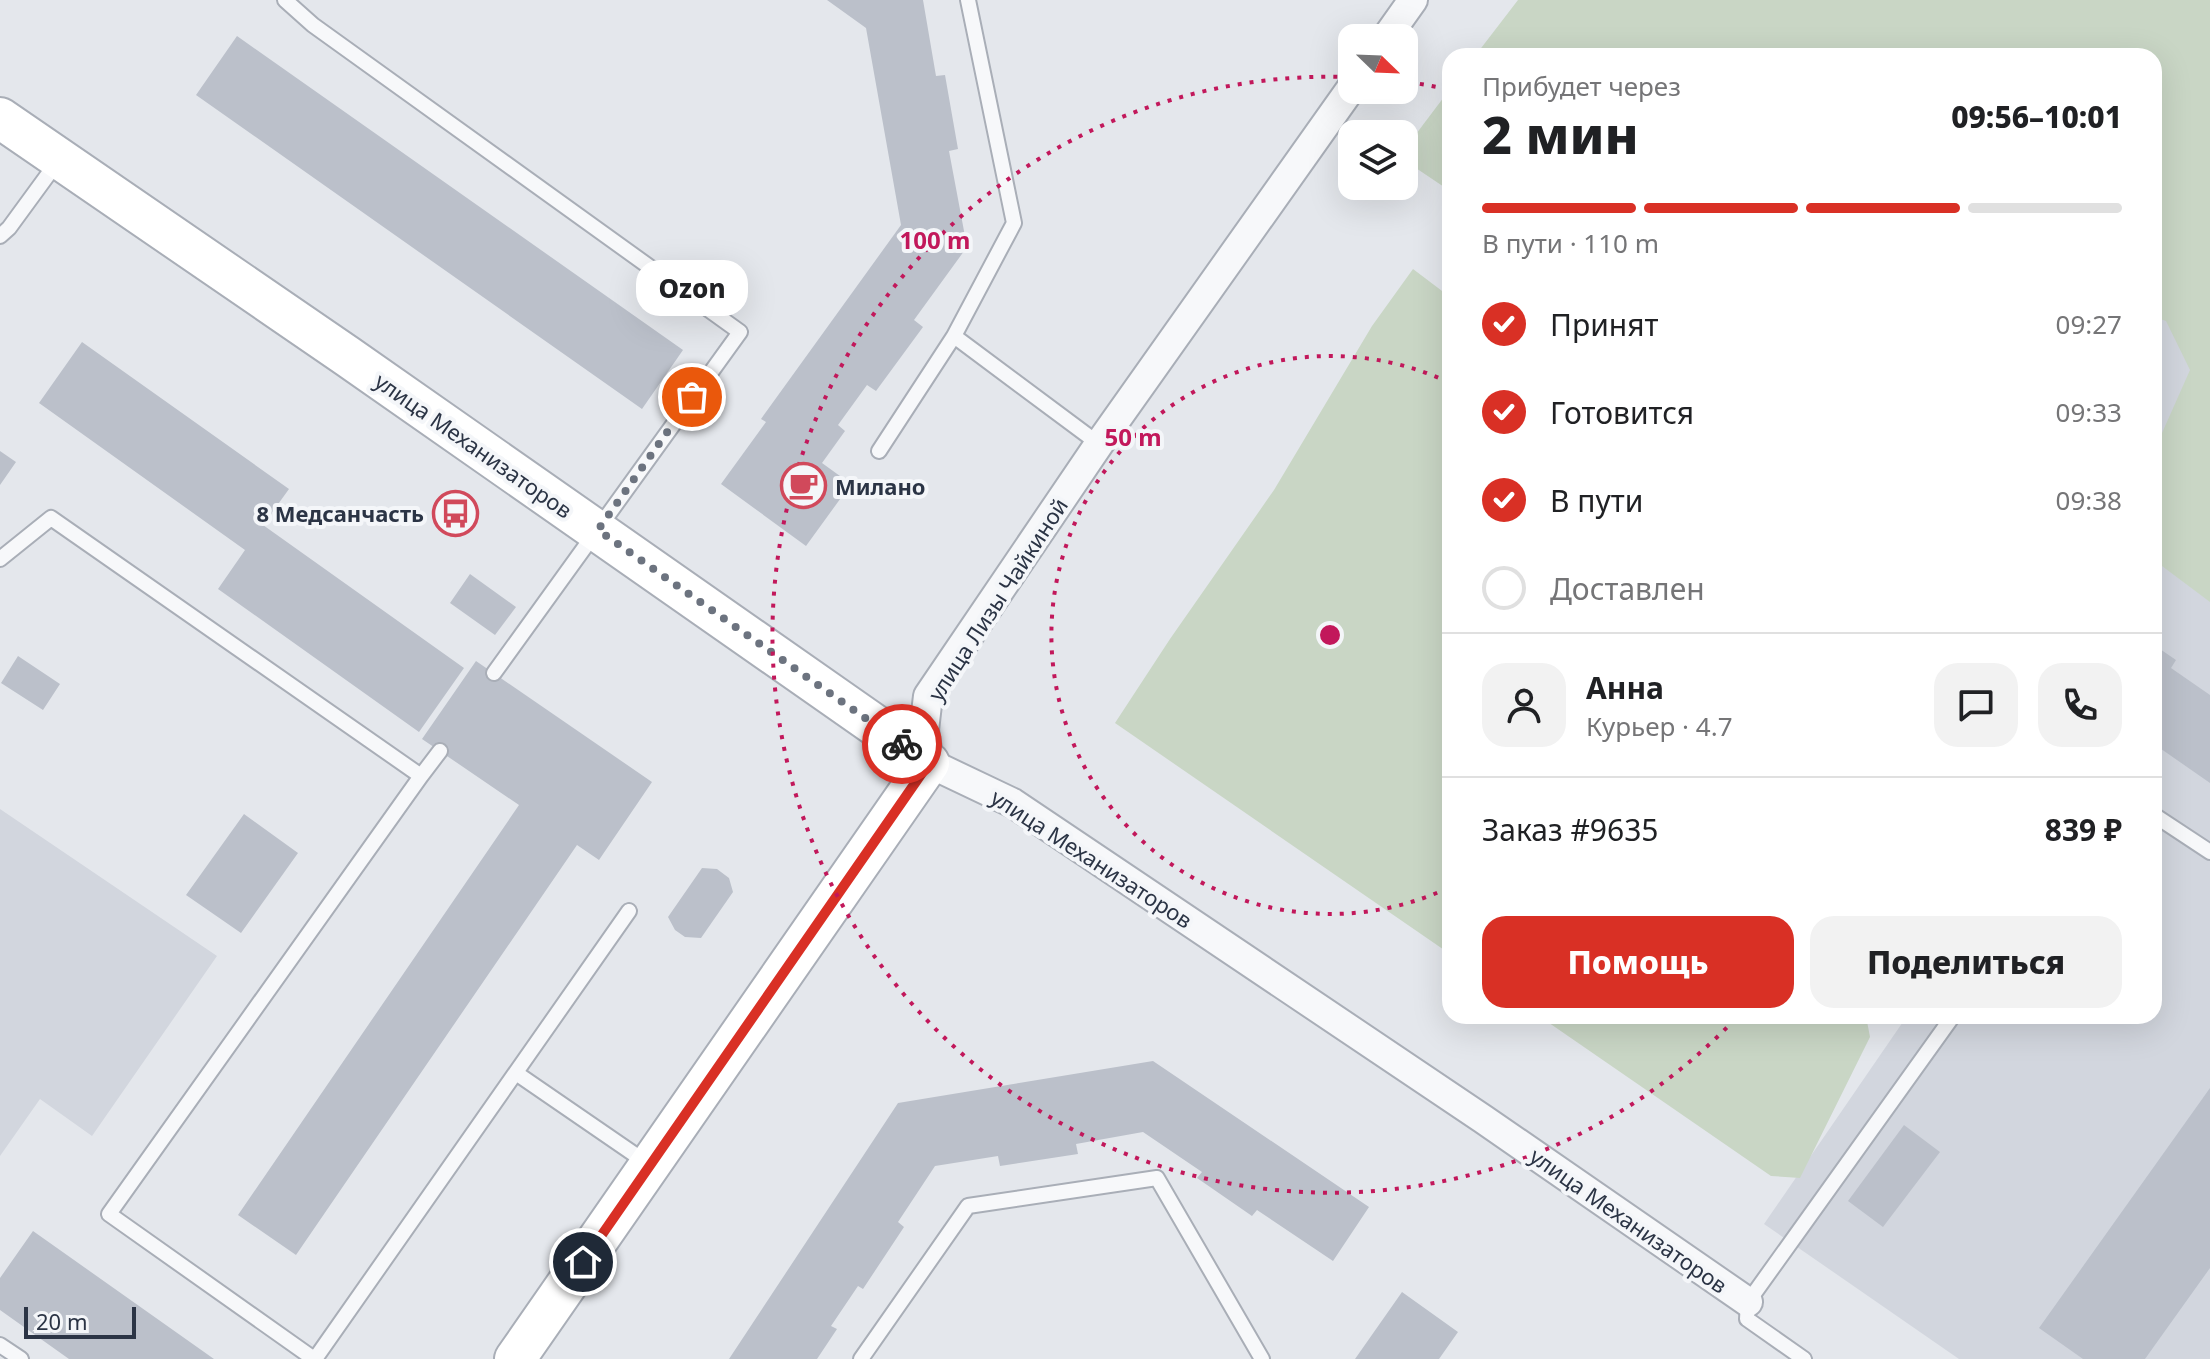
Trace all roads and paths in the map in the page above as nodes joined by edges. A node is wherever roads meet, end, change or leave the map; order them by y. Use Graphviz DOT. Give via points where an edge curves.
graph roads {
  1 [pos="285,0"];
  2 [pos="968,0"];
  3 [pos="1413,0"];
  4 [pos="1396,24"];
  5 [pos="1340,104"];
  6 [pos="0,118"];
  7 [pos="59,160"];
  8 [pos="0,236"];
  9 [pos="954,336"];
  10 [pos="1099,444"];
  11 [pos="879,451"];
  12 [pos="598,530"];
  13 [pos="0,559"];
  14 [pos="494,673"];
  15 [pos="440,751"];
  16 [pos="929,763"];
  17 [pos="421,776"];
  18 [pos="2162,820"];
  19 [pos="2210,852"];
  20 [pos="629,911"];
  21 [pos="1947,1024"];
  22 [pos="516,1073"];
  23 [pos="650,1165"];
  24 [pos="1748,1302"];
  25 [pos="0,1345"];
  26 [pos="21,1359"];
  27 [pos="315,1359"];
  28 [pos="515,1359"];
  29 [pos="861,1359"];
  30 [pos="1262,1359"];
  31 [pos="1804,1359"];
  1 -- 12 [label="lane" via="740,332"];
  2 -- 9 [label="lane" via="1014,223"];
  3 -- 4 [label="street"];
  5 -- 10 [label="street, улица Лизы Чайкиной"];
  6 -- 7 [label="main road, улица Механизаторов"];
  7 -- 8 [label="lane"];
  7 -- 12 [label="main road, улица Механизаторов"];
  9 -- 10 [label="lane"];
  9 -- 11 [label="lane"];
  10 -- 16 [label="street, улица Лизы Чайкиной" via="928,696 924,730"];
  12 -- 14 [label="lane"];
  12 -- 16 [label="main road, улица Механизаторов"];
  13 -- 17 [label="lane" via="51,518"];
  15 -- 17 [label="lane"];
  16 -- 23 [label="main road"];
  16 -- 24 [label="street, улица Механизаторов" via="1013,803"];
  17 -- 27 [label="lane" via="109,1214"];
  18 -- 19 [label="lane"];
  20 -- 22 [label="lane"];
  21 -- 24 [label="lane"];
  22 -- 23 [label="lane"];
  22 -- 27 [label="lane"];
  23 -- 28 [label="main road"];
  24 -- 31 [label="lane" via="1747,1319"];
  25 -- 26 [label="lane"];
  29 -- 30 [label="lane" via="968,1206 1157,1178"];
}
